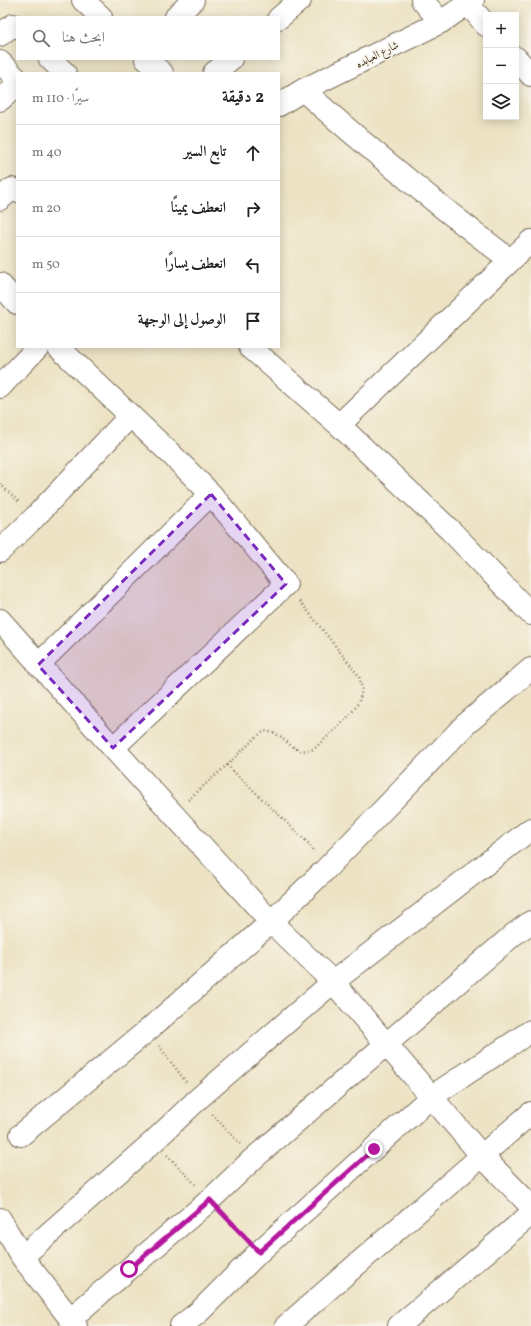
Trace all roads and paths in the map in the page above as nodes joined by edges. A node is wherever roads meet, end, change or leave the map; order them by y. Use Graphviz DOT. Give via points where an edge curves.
graph roads {
  1 [pos="83,0"];
  2 [pos="193,0"];
  3 [pos="300,0"];
  4 [pos="422,0"];
  5 [pos="470,2"];
  6 [pos="100,16"];
  7 [pos="177,16"];
  8 [pos="280,17"];
  9 [pos="483,21"];
  10 [pos="441,22"];
  11 [pos="16,26"];
  12 [pos="0,35"];
  13 [pos="51,60"];
  14 [pos="147,60"];
  15 [pos="230,60"];
  16 [pos="519,61"];
  17 [pos="0,62"];
  18 [pos="64,72"];
  19 [pos="161,72"];
  20 [pos="215,72"];
  21 [pos="531,75"];
  22 [pos="16,78"];
  23 [pos="16,86"];
  24 [pos="303,90"];
  25 [pos="0,100"];
  26 [pos="280,104"];
  27 [pos="16,191"];
  28 [pos="0,199"];
  29 [pos="531,241"];
  30 [pos="510,260"];
  31 [pos="0,284"];
  32 [pos="16,302"];
  33 [pos="37,348"];
  34 [pos="59,348"];
  35 [pos="251,348"];
  36 [pos="0,387"];
  37 [pos="130,416"];
  38 [pos="339,425"];
  39 [pos="0,484"];
  40 [pos="211,494"];
  41 [pos="35,517"];
  42 [pos="0,551"];
  43 [pos="286,584"];
  44 [pos="531,614"];
  45 [pos="0,620"];
  46 [pos="38,665"];
  47 [pos="531,669"];
  48 [pos="113,748"];
  49 [pos="227,765"];
  50 [pos="172,813"];
  51 [pos="531,829"];
  52 [pos="324,871"];
  53 [pos="271,922"];
  54 [pos="531,922"];
  55 [pos="333,982"];
  56 [pos="148,1030"];
  57 [pos="531,1031"];
  58 [pos="387,1045"];
  59 [pos="431,1097"];
  60 [pos="198,1099"];
  61 [pos="531,1113"];
  62 [pos="21,1135"];
  63 [pos="154,1141"];
  64 [pos="482,1156"];
  65 [pos="253,1159"];
  66 [pos="210,1200"];
  67 [pos="531,1206"];
  68 [pos="531,1214"];
  69 [pos="0,1219"];
  70 [pos="259,1252"];
  71 [pos="22,1257"];
  72 [pos="73,1322"];
  73 [pos="180,1326"];
  74 [pos="286,1326"];
  75 [pos="399,1326"];
  1 -- 6 [label="street"];
  2 -- 7 [label="street"];
  3 -- 8 [label="street"];
  4 -- 10 [label="street"];
  5 -- 9 [label="street"];
  5 -- 10 [label="street, شارع العبابده"];
  10 -- 24 [label="street, شارع العبابده"];
  11 -- 12 [label="street" via="10,26"];
  13 -- 18 [label="street"];
  14 -- 19 [label="street"];
  15 -- 20 [label="street"];
  16 -- 21 [label="street"];
  17 -- 22 [label="street"];
  23 -- 25 [label="street"];
  24 -- 26 [label="street, شارع العبابده"];
  24 -- 30 [label="street" via="404,178"];
  27 -- 28 [label="street" via="12,189"];
  29 -- 30 [label="street"];
  30 -- 38 [label="street"];
  31 -- 32 [label="street"];
  33 -- 36 [label="street"];
  34 -- 37 [label="street"];
  35 -- 38 [label="street"];
  37 -- 40 [label="street"];
  37 -- 41 [label="street"];
  38 -- 44 [label="street" via="451,531"];
  39 -- 41 [label="path"];
  40 -- 43 [label="street"];
  40 -- 46 [label="street"];
  41 -- 42 [label="street"];
  43 -- 48 [label="street"];
  43 -- 49 [label="path" via="359,676 362,686 360,698 354,711 314,749 294,749 274,733 265,731"];
  45 -- 46 [label="street"];
  46 -- 48 [label="street"];
  47 -- 52 [label="street" via="465,725"];
  48 -- 50 [label="street"];
  49 -- 50 [label="path"];
  49 -- 52 [label="path" via="309,844"];
  50 -- 53 [label="street"];
  51 -- 55 [label="street"];
  52 -- 53 [label="street"];
  53 -- 55 [label="street"];
  53 -- 56 [label="street"];
  54 -- 58 [label="street"];
  55 -- 58 [label="street"];
  55 -- 60 [label="street"];
  56 -- 60 [label="path"];
  56 -- 62 [label="street"];
  57 -- 59 [label="street"];
  58 -- 59 [label="street"];
  58 -- 65 [label="street"];
  59 -- 64 [label="street"];
  59 -- 70 [label="street"];
  60 -- 63 [label="street"];
  60 -- 65 [label="path"];
  61 -- 64 [label="street"];
  63 -- 66 [label="path"];
  63 -- 71 [label="street"];
  64 -- 67 [label="street"];
  64 -- 74 [label="street"];
  65 -- 66 [label="street"];
  66 -- 70 [label="path"];
  66 -- 72 [label="street"];
  68 -- 75 [label="street"];
  69 -- 71 [label="street"];
  70 -- 73 [label="street" via="199,1312"];
  71 -- 72 [label="street"];
}
